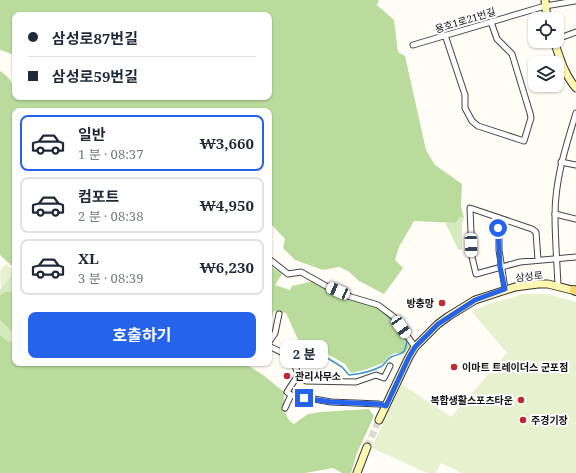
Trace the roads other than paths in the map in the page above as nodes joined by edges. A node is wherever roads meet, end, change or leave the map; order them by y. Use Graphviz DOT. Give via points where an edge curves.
graph roads {
  1 [pos="576,1"];
  2 [pos="545,3"];
  3 [pos="491,22"];
  4 [pos="576,32"];
  5 [pos="446,35"];
  6 [pos="564,36"];
  7 [pos="413,45"];
  8 [pos="556,48"];
  9 [pos="576,88"];
  10 [pos="576,112"];
  11 [pos="561,162"];
  12 [pos="576,165"];
  13 [pos="555,214"];
  14 [pos="498,218"];
  15 [pos="576,219"];
  16 [pos="576,257"];
  17 [pos="557,259"];
  18 [pos="538,260"];
  19 [pos="272,261"];
  20 [pos="500,267"];
  21 [pos="558,286"];
  22 [pos="505,289"];
  23 [pos="576,290"];
  24 [pos="279,314"];
  25 [pos="272,338"];
  26 [pos="415,347"];
  27 [pos="272,348"];
  28 [pos="390,366"];
  29 [pos="298,375"];
  30 [pos="289,394"];
  31 [pos="386,406"];
  32 [pos="286,408"];
  33 [pos="379,420"];
  34 [pos="368,447"];
  35 [pos="356,473"];
  1 -- 2 [label="street, 용호1로21번길"];
  2 -- 3 [label="street, 용호1로21번길"];
  3 -- 5 [label="street, 용호1로21번길"];
  3 -- 5 [label="street" via="497,39 512,54 530,113 524,141 478,126 472,121 465,108 465,95"];
  4 -- 6 [label="street"];
  5 -- 7 [label="street, 용호1로21번길"];
  8 -- 9 [label="street" via="569,80"];
  10 -- 11 [label="street"];
  11 -- 12 [label="street"];
  11 -- 13 [label="street"];
  13 -- 15 [label="street"];
  13 -- 17 [label="street"];
  14 -- 18 [label="street" via="536,232"];
  14 -- 20 [label="street"];
  14 -- 20 [label="street" via="470,208 472,257 476,274"];
  16 -- 17 [label="street"];
  17 -- 18 [label="street"];
  17 -- 21 [label="street"];
  18 -- 20 [label="street"];
  19 -- 26 [label="street" via="288,274 301,272 332,289 378,305 394,317"];
  20 -- 22 [label="street"];
  21 -- 22 [label="street, 삼성로" via="538,284"];
  21 -- 23 [label="street, 삼성로"];
  22 -- 26 [label="street, 삼성로" via="475,300 449,316"];
  24 -- 25 [label="street"];
  26 -- 31 [label="street, 삼성로"];
  27 -- 29 [label="street" via="295,363"];
  28 -- 29 [label="street" via="384,378 376,375 356,382 306,381"];
  29 -- 30 [label="street"];
  30 -- 31 [label="street" via="331,402"];
  30 -- 32 [label="street"];
  31 -- 33 [label="street, 삼성로"];
  34 -- 35 [label="street"];
}
